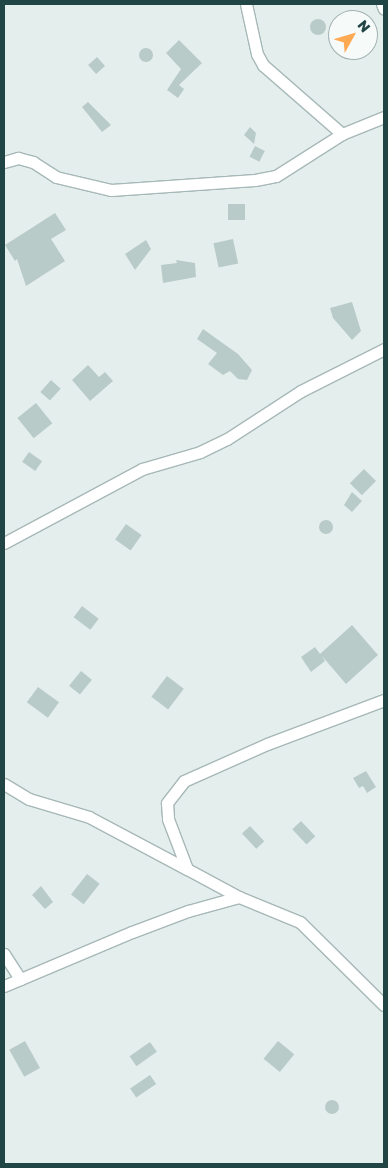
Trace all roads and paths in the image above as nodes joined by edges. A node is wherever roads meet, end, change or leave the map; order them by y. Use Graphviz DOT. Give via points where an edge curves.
graph roads {
  1 [pos="246,4"];
  2 [pos="382,4"];
  3 [pos="384,9"];
  4 [pos="384,117"];
  5 [pos="342,134"];
  6 [pos="4,162"];
  7 [pos="384,349"];
  8 [pos="4,542"];
  9 [pos="384,700"];
  10 [pos="4,784"];
  11 [pos="187,870"];
  12 [pos="239,897"];
  13 [pos="4,954"];
  14 [pos="20,980"];
  15 [pos="4,986"];
  16 [pos="384,1005"];
  1 -- 5 [label="street" via="257,54 263,65"];
  2 -- 3 [label="street"];
  4 -- 5 [label="street"];
  5 -- 6 [label="street" via="276,176 141,190 81,185 56,177 33,162 18,158"];
  7 -- 8 [label="street" via="301,391 227,439 200,452 142,469"];
  9 -- 11 [label="street" via="291,734 184,781 167,803 168,819"];
  10 -- 11 [label="street" via="29,799 89,817"];
  11 -- 12 [label="street"];
  12 -- 14 [label="street" via="188,911 132,932"];
  12 -- 16 [label="street" via="300,922"];
  13 -- 14 [label="street"];
  14 -- 15 [label="street"];
}
